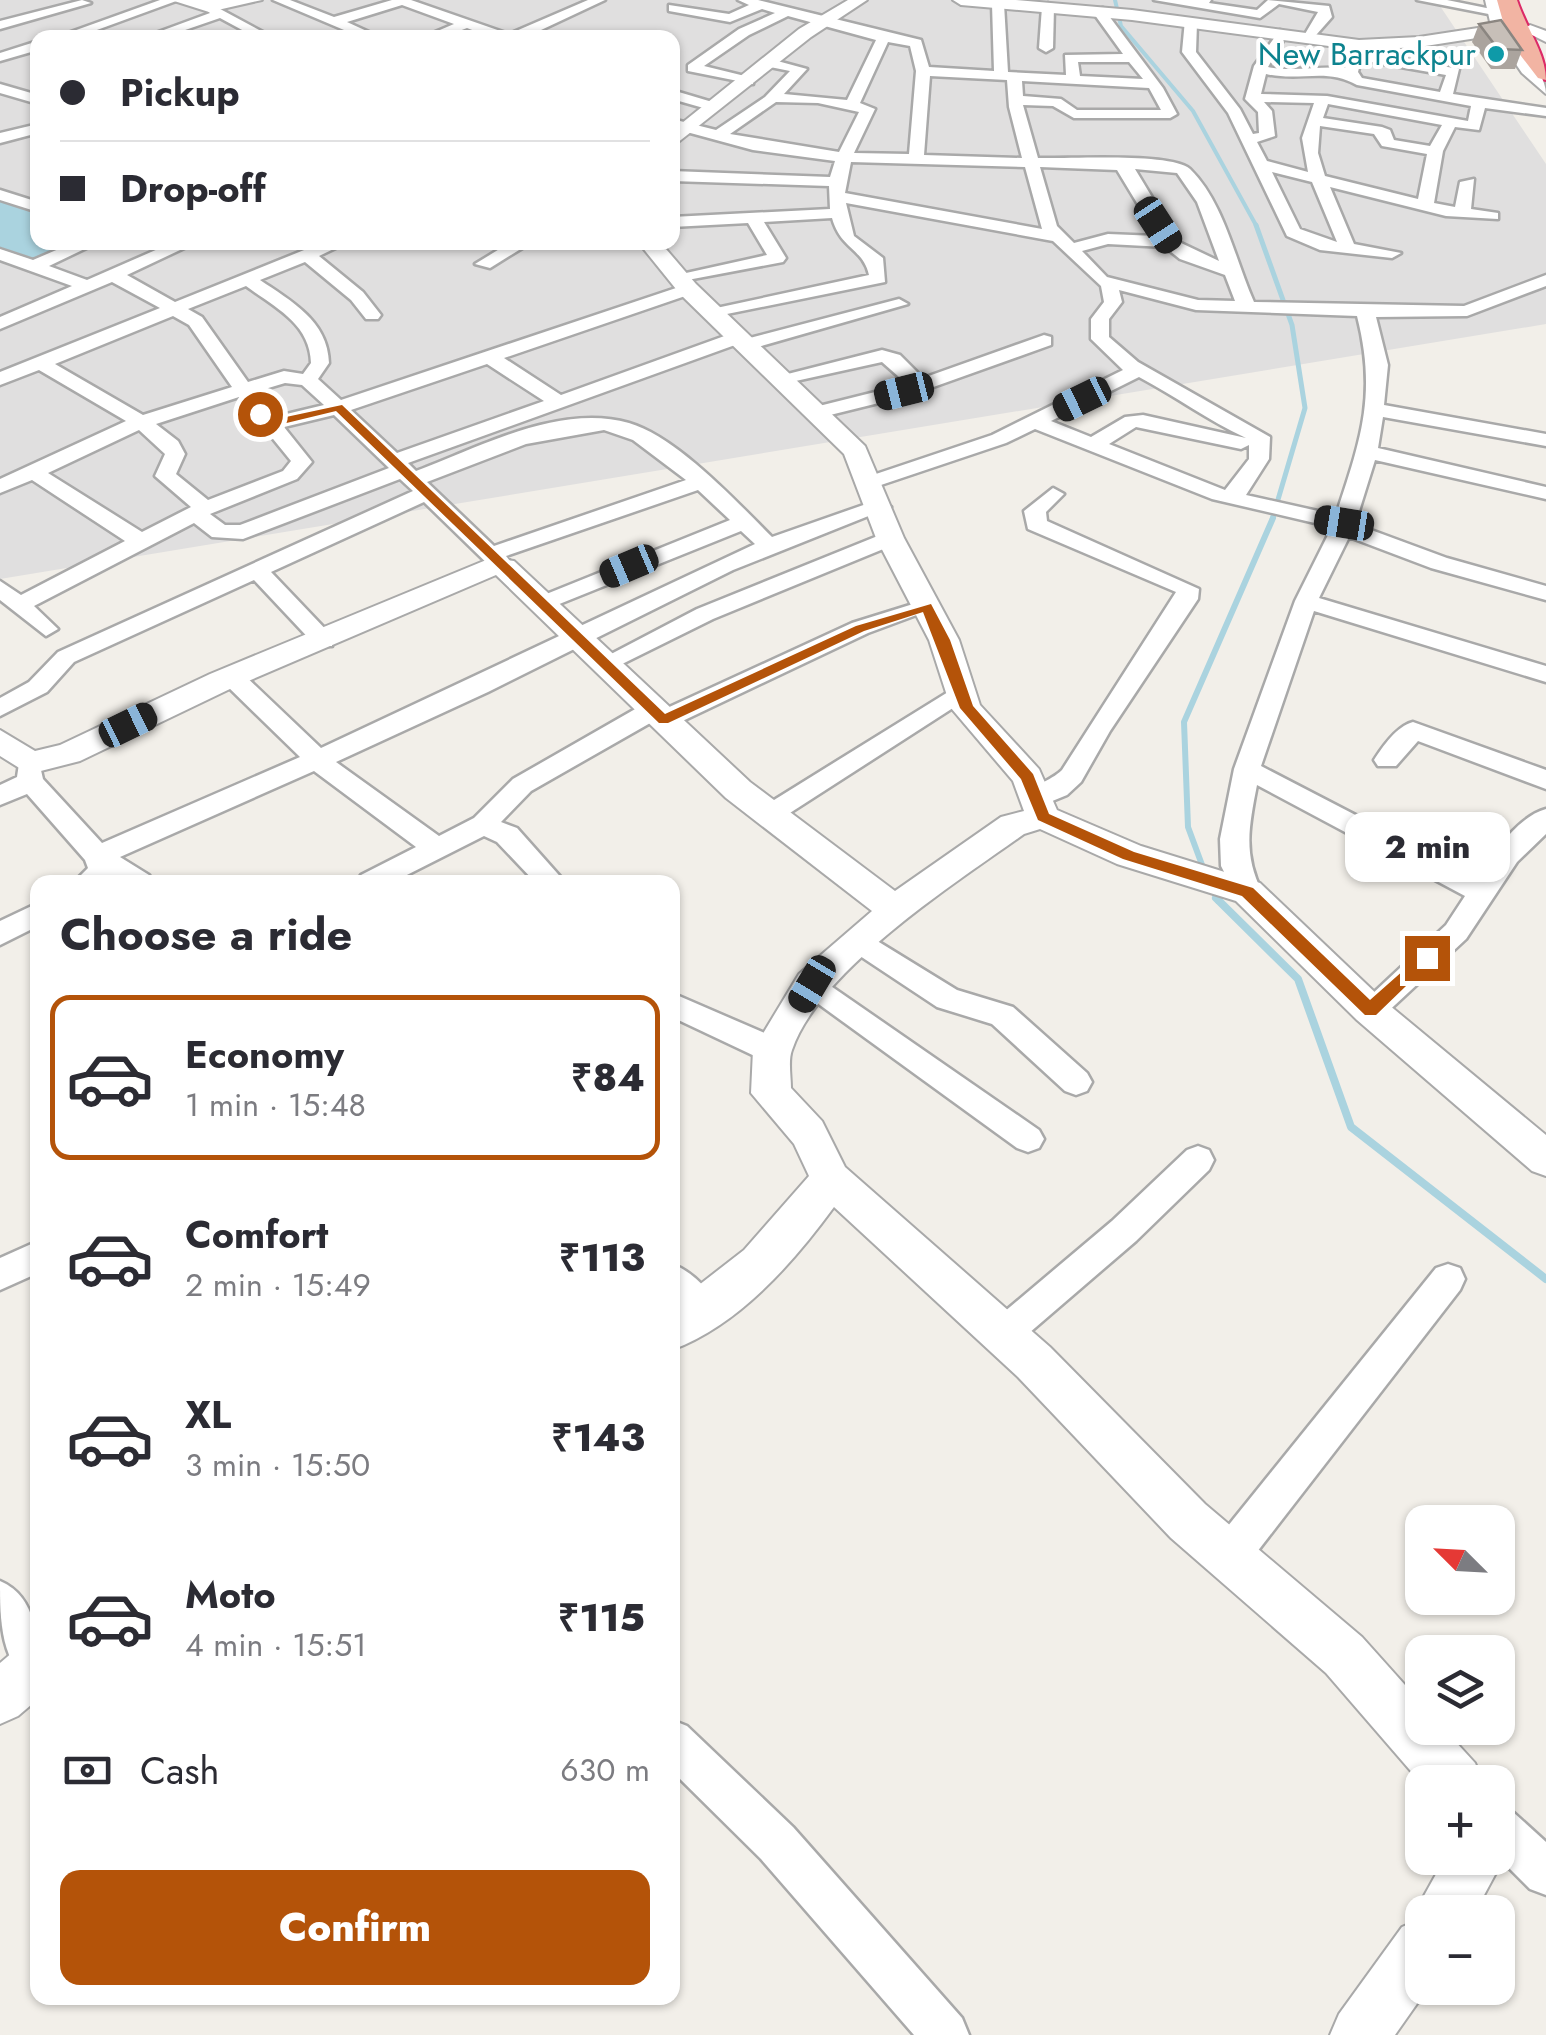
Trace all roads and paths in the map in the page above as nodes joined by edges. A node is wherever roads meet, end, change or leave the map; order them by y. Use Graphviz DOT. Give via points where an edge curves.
graph roads {
  1 [pos="78,0"];
  2 [pos="176,0"];
  3 [pos="254,0"];
  4 [pos="279,0"];
  5 [pos="400,0"];
  6 [pos="599,0"];
  7 [pos="744,0"];
  8 [pos="825,0"];
  9 [pos="962,0"];
  10 [pos="1160,0"];
  11 [pos="1278,0"];
  12 [pos="1423,0"];
  13 [pos="998,4"];
  14 [pos="1038,4"];
  15 [pos="558,5"];
  16 [pos="761,5"];
  17 [pos="852,5"];
  18 [pos="674,8"];
  19 [pos="1198,9"];
  20 [pos="1505,9"];
  21 [pos="577,10"];
  22 [pos="1138,10"];
  23 [pos="214,11"];
  24 [pos="787,12"];
  25 [pos="1103,12"];
  26 [pos="332,22"];
  27 [pos="824,22"];
  28 [pos="467,24"];
  29 [pos="544,25"];
  30 [pos="0,26"];
  31 [pos="248,28"];
  32 [pos="84,30"];
  33 [pos="168,30"];
  34 [pos="242,30"];
  35 [pos="252,30"];
  36 [pos="354,30"];
  37 [pos="450,30"];
  38 [pos="485,30"];
  39 [pos="531,30"];
  40 [pos="557,30"];
  41 [pos="1280,34"];
  42 [pos="1538,34"];
  43 [pos="884,37"];
  44 [pos="30,39"];
  45 [pos="1308,39"];
  46 [pos="30,46"];
  47 [pos="1046,48"];
  48 [pos="1357,50"];
  49 [pos="1546,55"];
  50 [pos="0,57"];
  51 [pos="1130,58"];
  52 [pos="770,63"];
  53 [pos="680,65"];
  54 [pos="693,68"];
  55 [pos="1260,69"];
  56 [pos="923,71"];
  57 [pos="1351,72"];
  58 [pos="1008,73"];
  59 [pos="1546,73"];
  60 [pos="1074,79"];
  61 [pos="748,81"];
  62 [pos="1153,84"];
  63 [pos="0,88"];
  64 [pos="1546,89"];
  65 [pos="680,96"];
  66 [pos="30,97"];
  67 [pos="1445,97"];
  68 [pos="773,98"];
  69 [pos="1252,99"];
  70 [pos="1016,100"];
  71 [pos="1322,100"];
  72 [pos="1479,103"];
  73 [pos="853,104"];
  74 [pos="714,106"];
  75 [pos="1546,112"];
  76 [pos="1315,121"];
  77 [pos="1451,122"];
  78 [pos="680,124"];
  79 [pos="680,125"];
  80 [pos="30,130"];
  81 [pos="1096,130"];
  82 [pos="718,136"];
  83 [pos="0,138"];
  84 [pos="1250,139"];
  85 [pos="1026,145"];
  86 [pos="1057,145"];
  87 [pos="1435,150"];
  88 [pos="841,157"];
  89 [pos="882,158"];
  90 [pos="916,158"];
  91 [pos="1259,164"];
  92 [pos="1031,165"];
  93 [pos="1112,165"];
  94 [pos="680,177"];
  95 [pos="1316,178"];
  96 [pos="878,180"];
  97 [pos="1468,182"];
  98 [pos="0,195"];
  99 [pos="837,197"];
  100 [pos="948,197"];
  101 [pos="878,203"];
  102 [pos="30,204"];
  103 [pos="1425,206"];
  104 [pos="1462,213"];
  105 [pos="1492,216"];
  106 [pos="753,218"];
  107 [pos="680,222"];
  108 [pos="1054,236"];
  109 [pos="1170,242"];
  110 [pos="1347,248"];
  111 [pos="1070,249"];
  112 [pos="70,250"];
  113 [pos="171,250"];
  114 [pos="321,250"];
  115 [pos="509,250"];
  116 [pos="655,250"];
  117 [pos="1392,253"];
  118 [pos="0,254"];
  119 [pos="307,256"];
  120 [pos="484,264"];
  121 [pos="30,265"];
  122 [pos="0,271"];
  123 [pos="1232,272"];
  124 [pos="113,275"];
  125 [pos="677,277"];
  126 [pos="248,280"];
  127 [pos="1546,280"];
  128 [pos="1110,284"];
  129 [pos="87,286"];
  130 [pos="899,304"];
  131 [pos="1247,308"];
  132 [pos="180,309"];
  133 [pos="1366,310"];
  134 [pos="713,314"];
  135 [pos="372,315"];
  136 [pos="0,324"];
  137 [pos="741,341"];
  138 [pos="1044,341"];
  139 [pos="493,359"];
  140 [pos="40,363"];
  141 [pos="1138,368"];
  142 [pos="782,378"];
  143 [pos="0,379"];
  144 [pos="308,380"];
  145 [pos="920,386"];
  146 [pos="240,387"];
  147 [pos="558,401"];
  148 [pos="338,408"];
  149 [pos="1374,409"];
  150 [pos="818,412"];
  151 [pos="141,422"];
  152 [pos="1036,422"];
  153 [pos="270,424"];
  154 [pos="1546,440"];
  155 [pos="1093,445"];
  156 [pos="1261,448"];
  157 [pos="1368,452"];
  158 [pos="33,472"];
  159 [pos="410,476"];
  160 [pos="700,483"];
  161 [pos="0,487"];
  162 [pos="1053,494"];
  163 [pos="1546,494"];
  164 [pos="875,495"];
  165 [pos="1233,499"];
  166 [pos="201,510"];
  167 [pos="745,522"];
  168 [pos="1344,525"];
  169 [pos="890,538"];
  170 [pos="140,540"];
  171 [pos="768,545"];
  172 [pos="497,560"];
  173 [pos="256,570"];
  174 [pos="0,588"];
  175 [pos="1546,592"];
  176 [pos="1306,600"];
  177 [pos="22,603"];
  178 [pos="542,604"];
  179 [pos="926,607"];
  180 [pos="46,630"];
  181 [pos="575,636"];
  182 [pos="324,641"];
  183 [pos="604,664"];
  184 [pos="1546,674"];
  185 [pos="232,677"];
  186 [pos="962,692"];
  187 [pos="0,708"];
  188 [pos="658,715"];
  189 [pos="0,740"];
  190 [pos="319,760"];
  191 [pos="1387,760"];
  192 [pos="1248,770"];
  193 [pos="30,772"];
  194 [pos="1546,780"];
  195 [pos="0,796"];
  196 [pos="1039,807"];
  197 [pos="770,814"];
  198 [pos="1546,818"];
  199 [pos="483,825"];
  200 [pos="435,847"];
  201 [pos="93,869"];
  202 [pos="384,875"];
  203 [pos="545,875"];
  204 [pos="1248,892"];
  205 [pos="1482,893"];
  206 [pos="897,911"];
  207 [pos="30,917"];
  208 [pos="0,934"];
  209 [pos="861,942"];
  210 [pos="812,984"];
  211 [pos="680,1008"];
  212 [pos="1370,1010"];
  213 [pos="772,1050"];
  214 [pos="1076,1082"];
  215 [pos="1028,1140"];
  216 [pos="1546,1158"];
  217 [pos="1198,1160"];
  218 [pos="830,1179"];
  219 [pos="30,1260"];
  220 [pos="0,1275"];
  221 [pos="1448,1278"];
  222 [pos="689,1322"];
  223 [pos="1003,1334"];
  224 [pos="1229,1556"];
  225 [pos="0,1601"];
  226 [pos="30,1652"];
  227 [pos="30,1670"];
  228 [pos="0,1698"];
  229 [pos="680,1749"];
  230 [pos="1441,1765"];
  231 [pos="1515,1843"];
  232 [pos="1546,1873"];
  233 [pos="1405,1971"];
  234 [pos="945,2035"];
  235 [pos="1360,2035"];
  1 -- 30 [label="street" via="84,4"];
  2 -- 23 [label="street"];
  2 -- 32 [label="street"];
  3 -- 23 [label="street"];
  4 -- 26 [label="street"];
  5 -- 26 [label="street"];
  5 -- 28 [label="street"];
  6 -- 21 [label="street"];
  7 -- 16 [label="street"];
  8 -- 17 [label="street"];
  9 -- 13 [label="street"];
  10 -- 19 [label="street"];
  11 -- 19 [label="street" via="1260,14"];
  11 -- 45 [label="street" via="1324,8 1325,18"];
  12 -- 20 [label="street"];
  13 -- 14 [label="street"];
  13 -- 58 [label="street"];
  14 -- 25 [label="street"];
  14 -- 47 [label="street"];
  15 -- 21 [label="street"];
  16 -- 18 [label="street" via="730,18"];
  16 -- 24 [label="street"];
  17 -- 27 [label="street"];
  19 -- 22 [label="street"];
  19 -- 41 [label="street"];
  19 -- 84 [label="street" via="1189,52"];
  20 -- 42 [label="highway"];
  20 -- 48 [label="street" via="1419,42"];
  20 -- 59 [label="highway"];
  20 -- 64 [label="street" via="1519,60"];
  21 -- 29 [label="street"];
  22 -- 25 [label="street"];
  23 -- 31 [label="street"];
  23 -- 33 [label="street"];
  24 -- 27 [label="street"];
  24 -- 54 [label="street"];
  25 -- 51 [label="street"];
  26 -- 36 [label="street"];
  27 -- 43 [label="street"];
  27 -- 52 [label="street"];
  28 -- 37 [label="street"];
  28 -- 38 [label="street"];
  29 -- 39 [label="street"];
  29 -- 40 [label="street"];
  30 -- 44 [label="street"];
  31 -- 34 [label="street"];
  31 -- 35 [label="street"];
  41 -- 45 [label="street"];
  41 -- 55 [label="street"];
  42 -- 49 [label="highway"];
  43 -- 56 [label="street" via="914,40"];
  43 -- 73 [label="street"];
  45 -- 48 [label="street"];
  46 -- 50 [label="street"];
  48 -- 57 [label="street"];
  48 -- 67 [label="street" via="1454,72"];
  51 -- 60 [label="street" via="1070,58"];
  51 -- 62 [label="street"];
  52 -- 61 [label="street"];
  52 -- 68 [label="street" via="800,68"];
  53 -- 54 [label="street"];
  54 -- 61 [label="street"];
  55 -- 57 [label="street" via="1291,76"];
  55 -- 69 [label="street"];
  56 -- 58 [label="street"];
  56 -- 90 [label="street"];
  57 -- 67 [label="street" via="1357,81"];
  58 -- 60 [label="street"];
  58 -- 70 [label="street"];
  60 -- 62 [label="street"];
  61 -- 74 [label="street"];
  62 -- 81 [label="street" via="1170,114"];
  63 -- 66 [label="street"];
  65 -- 74 [label="street"];
  67 -- 72 [label="street"];
  68 -- 73 [label="street"];
  68 -- 82 [label="street"];
  69 -- 71 [label="street"];
  69 -- 84 [label="street" via="1268,124 1266,137"];
  70 -- 81 [label="street" via="1056,102"];
  70 -- 85 [label="street"];
  71 -- 76 [label="street"];
  71 -- 77 [label="street"];
  72 -- 75 [label="street"];
  72 -- 77 [label="street" via="1474,126"];
  73 -- 88 [label="street" via="867,112"];
  74 -- 78 [label="street"];
  76 -- 87 [label="street" via="1385,133 1383,147"];
  76 -- 95 [label="street" via="1310,140"];
  77 -- 87 [label="street"];
  79 -- 82 [label="street"];
  80 -- 83 [label="street"];
  81 -- 93 [label="street"];
  82 -- 88 [label="street"];
  84 -- 91 [label="street"];
  85 -- 86 [label="street"];
  85 -- 92 [label="street"];
  87 -- 103 [label="street"];
  88 -- 89 [label="street"];
  88 -- 99 [label="street"];
  89 -- 90 [label="street"];
  89 -- 96 [label="street"];
  90 -- 92 [label="street"];
  91 -- 95 [label="street"];
  91 -- 110 [label="street" via="1294,232"];
  92 -- 93 [label="street"];
  92 -- 108 [label="street"];
  93 -- 109 [label="street" via="1132,173"];
  93 -- 123 [label="street" via="1183,170 1205,202"];
  94 -- 99 [label="street"];
  95 -- 103 [label="street" via="1368,184"];
  95 -- 110 [label="street" via="1344,228"];
  97 -- 104 [label="street"];
  98 -- 102 [label="street"];
  99 -- 101 [label="street"];
  99 -- 106 [label="street"];
  99 -- 134 [label="street" via="846,238 874,258 879,278"];
  100 -- 101 [label="street" via="878,188"];
  101 -- 108 [label="street"];
  103 -- 104 [label="street"];
  104 -- 105 [label="street"];
  106 -- 107 [label="street"];
  106 -- 125 [label="street" via="777,258"];
  108 -- 111 [label="street"];
  109 -- 111 [label="street" via="1108,238"];
  109 -- 123 [label="street" via="1188,257"];
  110 -- 117 [label="street"];
  111 -- 128 [label="street" via="1095,278"];
  112 -- 121 [label="street"];
  113 -- 124 [label="street"];
  114 -- 119 [label="street"];
  115 -- 120 [label="street"];
  116 -- 125 [label="street"];
  118 -- 121 [label="street"];
  119 -- 126 [label="street"];
  119 -- 135 [label="street"];
  121 -- 122 [label="street"];
  121 -- 129 [label="street"];
  123 -- 131 [label="street"];
  124 -- 129 [label="street"];
  124 -- 132 [label="street"];
  125 -- 134 [label="street"];
  125 -- 139 [label="street"];
  126 -- 132 [label="street"];
  126 -- 144 [label="street" via="316,336 320,363"];
  127 -- 133 [label="street" via="1467,310"];
  128 -- 131 [label="street" via="1169,294 1184,304"];
  128 -- 141 [label="street" via="1113,302 1100,318 1100,339"];
  129 -- 136 [label="street"];
  130 -- 137 [label="street"];
  131 -- 133 [label="street"];
  132 -- 140 [label="street"];
  132 -- 146 [label="street" via="210,339"];
  133 -- 149 [label="street" via="1379,365"];
  134 -- 137 [label="street"];
  137 -- 142 [label="street"];
  137 -- 147 [label="street"];
  138 -- 145 [label="street"];
  139 -- 147 [label="street"];
  139 -- 148 [label="street"];
  140 -- 143 [label="street"];
  140 -- 151 [label="street"];
  141 -- 152 [label="street"];
  141 -- 156 [label="street" via="1202,410 1252,429"];
  142 -- 145 [label="street" via="882,356"];
  142 -- 150 [label="street"];
  144 -- 146 [label="street" via="284,377"];
  144 -- 148 [label="street"];
  145 -- 150 [label="street"];
  146 -- 151 [label="street"];
  146 -- 153 [label="street"];
  147 -- 159 [label="street"];
  148 -- 153 [label="street"];
  148 -- 159 [label="street"];
  149 -- 154 [label="street"];
  149 -- 157 [label="street"];
  150 -- 164 [label="street" via="856,451"];
  151 -- 158 [label="street"];
  151 -- 166 [label="street" via="171,445 175,454 165,476"];
  152 -- 155 [label="street"];
  152 -- 164 [label="street"];
  153 -- 166 [label="street" via="298,452 299,470"];
  155 -- 156 [label="street" via="1143,421"];
  155 -- 165 [label="street"];
  156 -- 165 [label="street"];
  157 -- 163 [label="street"];
  157 -- 168 [label="street"];
  158 -- 161 [label="street"];
  158 -- 170 [label="street"];
  159 -- 160 [label="street" via="590,424 631,430"];
  159 -- 166 [label="street" via="243,532 220,532"];
  159 -- 172 [label="street"];
  159 -- 173 [label="street"];
  160 -- 167 [label="street"];
  160 -- 172 [label="street"];
  162 -- 196 [label="street" via="1034,512 1036,524 1188,589 1072,776"];
  164 -- 169 [label="street"];
  164 -- 171 [label="street"];
  165 -- 168 [label="street"];
  166 -- 170 [label="street"];
  167 -- 171 [label="street"];
  167 -- 178 [label="street"];
  168 -- 175 [label="street" via="1457,569"];
  168 -- 176 [label="street"];
  169 -- 179 [label="street"];
  169 -- 183 [label="street" via="705,614"];
  170 -- 177 [label="street"];
  171 -- 181 [label="street"];
  172 -- 178 [label="street"];
  172 -- 182 [label="street"];
  173 -- 182 [label="street"];
  173 -- 187 [label="street" via="66,657 38,687"];
  174 -- 177 [label="street"];
  176 -- 184 [label="street"];
  176 -- 192 [label="street"];
  177 -- 180 [label="street"];
  178 -- 181 [label="street"];
  179 -- 186 [label="street"];
  179 -- 188 [label="street" via="860,628"];
  181 -- 183 [label="street"];
  181 -- 190 [label="street"];
  182 -- 185 [label="street"];
  183 -- 188 [label="street"];
  185 -- 190 [label="street"];
  185 -- 193 [label="street"];
  186 -- 196 [label="street" via="966,708 1028,777"];
  186 -- 197 [label="street"];
  188 -- 197 [label="street"];
  188 -- 199 [label="street" via="522,785"];
  189 -- 193 [label="street"];
  190 -- 200 [label="street"];
  190 -- 201 [label="street" via="210,802"];
  191 -- 194 [label="street" via="1412,730"];
  192 -- 204 [label="street" via="1233,838 1234,866"];
  192 -- 205 [label="street"];
  193 -- 195 [label="street"];
  193 -- 201 [label="street"];
  196 -- 204 [label="street" via="1176,871"];
  196 -- 206 [label="street"];
  197 -- 206 [label="street"];
  198 -- 205 [label="street" via="1507,855"];
  199 -- 200 [label="street"];
  199 -- 203 [label="street" via="507,834"];
  200 -- 202 [label="street"];
  204 -- 212 [label="street"];
  205 -- 212 [label="street" via="1456,932"];
  206 -- 209 [label="street"];
  207 -- 208 [label="street"];
  209 -- 210 [label="street"];
  209 -- 214 [label="street" via="947,1000 1002,1016"];
  210 -- 213 [label="street"];
  210 -- 215 [label="street"];
  211 -- 213 [label="street"];
  212 -- 216 [label="street"];
  213 -- 218 [label="street" via="771,1093 808,1133"];
  217 -- 223 [label="street"];
  218 -- 222 [label="street" via="807,1212"];
  218 -- 223 [label="street"];
  219 -- 220 [label="street"];
  221 -- 224 [label="street"];
  223 -- 224 [label="street"];
  224 -- 230 [label="street" via="1344,1655"];
  225 -- 226 [label="street"];
  227 -- 228 [label="street"];
  229 -- 234 [label="street" via="777,1844"];
  231 -- 232 [label="street"];
  233 -- 235 [label="street"];
}
